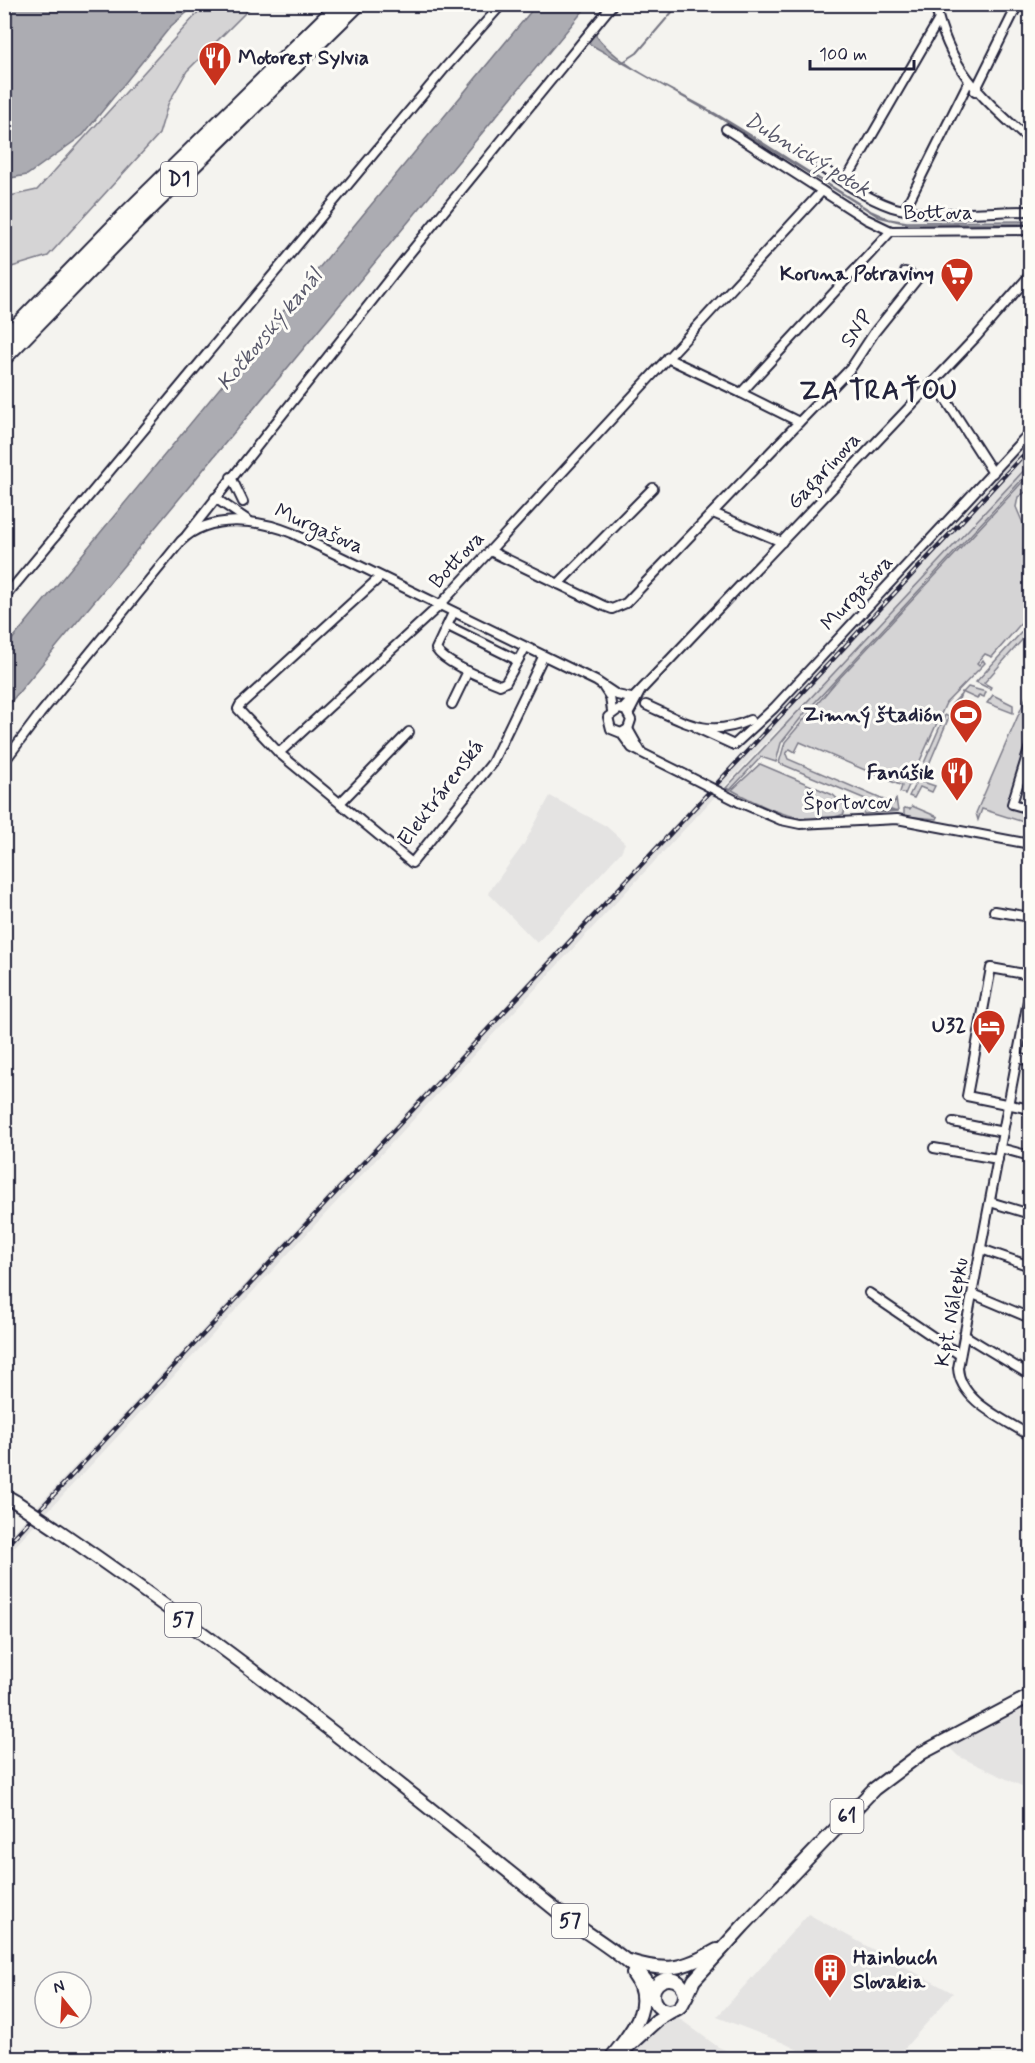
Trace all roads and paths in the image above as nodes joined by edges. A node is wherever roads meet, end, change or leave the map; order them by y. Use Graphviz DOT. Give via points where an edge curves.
graph roads {
  1 [pos="340,4"];
  2 [pos="358,4"];
  3 [pos="502,4"];
  4 [pos="613,4"];
  5 [pos="935,4"];
  6 [pos="1018,4"];
  7 [pos="938,21"];
  8 [pos="968,83"];
  9 [pos="975,91"];
  10 [pos="726,129"];
  11 [pos="1030,141"];
  12 [pos="819,166"];
  13 [pos="844,182"];
  14 [pos="822,190"];
  15 [pos="905,209"];
  16 [pos="1030,211"];
  17 [pos="1030,230"];
  18 [pos="891,231"];
  19 [pos="905,272"];
  20 [pos="1030,275"];
  21 [pos="4,339"];
  22 [pos="4,358"];
  23 [pos="667,358"];
  24 [pos="934,381"];
  25 [pos="741,393"];
  26 [pos="799,422"];
  27 [pos="1030,432"];
  28 [pos="993,473"];
  29 [pos="231,477"];
  30 [pos="654,488"];
  31 [pos="215,498"];
  32 [pos="243,502"];
  33 [pos="712,513"];
  34 [pos="250,521"];
  35 [pos="186,536"];
  36 [pos="782,542"];
  37 [pos="490,551"];
  38 [pos="380,577"];
  39 [pos="558,584"];
  40 [pos="4,598"];
  41 [pos="439,606"];
  42 [pos="453,613"];
  43 [pos="448,626"];
  44 [pos="525,648"];
  45 [pos="543,657"];
  46 [pos="517,660"];
  47 [pos="468,671"];
  48 [pos="596,681"];
  49 [pos="641,691"];
  50 [pos="618,695"];
  51 [pos="631,698"];
  52 [pos="452,704"];
  53 [pos="646,705"];
  54 [pos="624,710"];
  55 [pos="612,711"];
  56 [pos="750,720"];
  57 [pos="698,728"];
  58 [pos="625,731"];
  59 [pos="409,732"];
  60 [pos="1030,746"];
  61 [pos="279,753"];
  62 [pos="4,762"];
  63 [pos="340,803"];
  64 [pos="1030,809"];
  65 [pos="1030,844"];
  66 [pos="994,910"];
  67 [pos="1030,917"];
  68 [pos="1030,975"];
  69 [pos="1030,990"];
  70 [pos="1028,1015"];
  71 [pos="1018,1058"];
  72 [pos="1030,1061"];
  73 [pos="1008,1105"];
  74 [pos="1030,1109"];
  75 [pos="952,1122"];
  76 [pos="1003,1132"];
  77 [pos="934,1148"];
  78 [pos="1000,1148"];
  79 [pos="1030,1156"];
  80 [pos="998,1159"];
  81 [pos="990,1202"];
  82 [pos="1030,1214"];
  83 [pos="981,1249"];
  84 [pos="1030,1266"];
  85 [pos="869,1293"];
  86 [pos="972,1294"];
  87 [pos="1030,1318"];
  88 [pos="964,1335"];
  89 [pos="960,1355"];
  90 [pos="1030,1375"];
  91 [pos="1030,1436"];
  92 [pos="4,1495"];
  93 [pos="1030,1696"];
  94 [pos="726,1945"];
  95 [pos="715,1958"];
  96 [pos="622,1959"];
  97 [pos="671,1980"];
  98 [pos="686,1996"];
  99 [pos="654,1997"];
  100 [pos="670,2012"];
  101 [pos="632,2043"];
  102 [pos="611,2058"];
  103 [pos="616,2058"];
  1 -- 21 [label="highway, D1"];
  2 -- 22 [label="highway, D1"];
  3 -- 40 [label="street"];
  4 -- 29 [label="street"];
  5 -- 7 [label="street"];
  6 -- 9 [label="street"];
  7 -- 8 [label="street"];
  7 -- 13 [label="street"];
  8 -- 9 [label="street"];
  8 -- 15 [label="street"];
  9 -- 11 [label="street"];
  10 -- 14 [label="street, Bottova"];
  12 -- 13 [label="street"];
  13 -- 15 [label="street" via="892,207"];
  14 -- 18 [label="street, Bottova"];
  14 -- 23 [label="street, Bottova"];
  15 -- 16 [label="street"];
  17 -- 18 [label="street, Bottova"];
  18 -- 25 [label="street"];
  19 -- 26 [label="street, SNP" via="918,278 911,290 874,333 851,368"];
  20 -- 24 [label="street, Gagarinova"];
  23 -- 25 [label="street"];
  23 -- 37 [label="street, Bottova"];
  24 -- 28 [label="street"];
  24 -- 36 [label="street, Gagarinova"];
  25 -- 26 [label="street"];
  26 -- 33 [label="street, SNP"];
  27 -- 28 [label="street, Murgašova"];
  28 -- 57 [label="street, Murgašova" via="734,746"];
  29 -- 31 [label="street"];
  29 -- 32 [label="street"];
  30 -- 39 [label="street"];
  31 -- 34 [label="street"];
  31 -- 35 [label="street"];
  33 -- 36 [label="street"];
  33 -- 39 [label="street, SNP" via="619,607 604,606"];
  34 -- 35 [label="street, Murgašova" via="218,524"];
  34 -- 38 [label="street, Murgašova" via="284,530"];
  35 -- 62 [label="street, Murgašova"];
  36 -- 49 [label="street, Gagarinova"];
  37 -- 39 [label="street, SNP"];
  37 -- 41 [label="street, Bottova"];
  38 -- 41 [label="street, Murgašova"];
  38 -- 61 [label="street" via="240,705 240,714"];
  41 -- 42 [label="street, Murgašova"];
  41 -- 61 [label="street, Bottova"];
  42 -- 43 [label="street"];
  42 -- 44 [label="street, Murgašova"];
  43 -- 46 [label="street"];
  43 -- 47 [label="street" via="436,650"];
  44 -- 45 [label="street, Murgašova"];
  44 -- 46 [label="street"];
  45 -- 48 [label="street, Murgašova"];
  45 -- 63 [label="street, Elektrárenská" via="492,764 412,863"];
  46 -- 47 [label="street" via="506,682 500,685"];
  47 -- 52 [label="street"];
  48 -- 50 [label="street, Murgašova"];
  48 -- 55 [label="street" via="610,697"];
  49 -- 51 [label="street, Gagarinova"];
  49 -- 54 [label="street, Gagarinova"];
  50 -- 51 [label="street, Murgašova"];
  50 -- 54 [label="street"];
  51 -- 54 [label="street, Gagarinova"];
  53 -- 57 [label="street, Murgašova"];
  54 -- 55 [label="street"];
  54 -- 58 [label="street" via="632,720"];
  55 -- 58 [label="street" via="609,726"];
  56 -- 57 [label="street, Murgašova" via="718,729"];
  58 -- 65 [label="street, Športovcov, bridge" via="632,748 781,820 800,824 897,819"];
  59 -- 63 [label="street"];
  60 -- 64 [label="street" via="1012,804"];
  61 -- 63 [label="street, Elektrárenská"];
  66 -- 67 [label="street"];
  68 -- 73 [label="street" via="991,968 967,1096"];
  69 -- 70 [label="street, Kpt. Nálepku"];
  70 -- 71 [label="street, Kpt. Nálepku"];
  71 -- 72 [label="street"];
  71 -- 73 [label="street, Kpt. Nálepku"];
  73 -- 74 [label="street"];
  73 -- 76 [label="street, Kpt. Nálepku"];
  75 -- 76 [label="street"];
  76 -- 78 [label="street, Kpt. Nálepku"];
  77 -- 80 [label="street"];
  78 -- 79 [label="street"];
  78 -- 80 [label="street, Kpt. Nálepku"];
  80 -- 81 [label="street, Kpt. Nálepku"];
  81 -- 82 [label="street"];
  81 -- 83 [label="street, Kpt. Nálepku"];
  83 -- 84 [label="street"];
  83 -- 86 [label="street, Kpt. Nálepku"];
  85 -- 89 [label="street"];
  86 -- 87 [label="street"];
  86 -- 88 [label="street, Kpt. Nálepku"];
  88 -- 89 [label="street, Kpt. Nálepku"];
  88 -- 90 [label="street"];
  89 -- 91 [label="street, Kpt. Nálepku" via="959,1381 968,1394"];
  92 -- 96 [label="main road, 57, bridge" via="213,1641"];
  93 -- 94 [label="main road, 61" via="938,1744 874,1789"];
  94 -- 95 [label="main road, 61"];
  94 -- 96 [label="main road" via="675,1968 646,1967"];
  95 -- 97 [label="main road, 61" via="690,1975"];
  95 -- 98 [label="main road, 61" via="694,1980"];
  96 -- 97 [label="main road, 57" via="654,1977"];
  96 -- 99 [label="main road, 57" via="645,1978"];
  96 -- 102 [label="main road" via="640,1984 644,2003 639,2018"];
  97 -- 98 [label="main road" via="684,1988"];
  97 -- 99 [label="main road, 61" via="657,1984"];
  98 -- 100 [label="main road, 61" via="680,2007"];
  99 -- 100 [label="main road" via="660,2009"];
  99 -- 101 [label="main road, 61" via="650,2018"];
  100 -- 101 [label="main road, 61"];
  101 -- 103 [label="main road, 61"];
}
